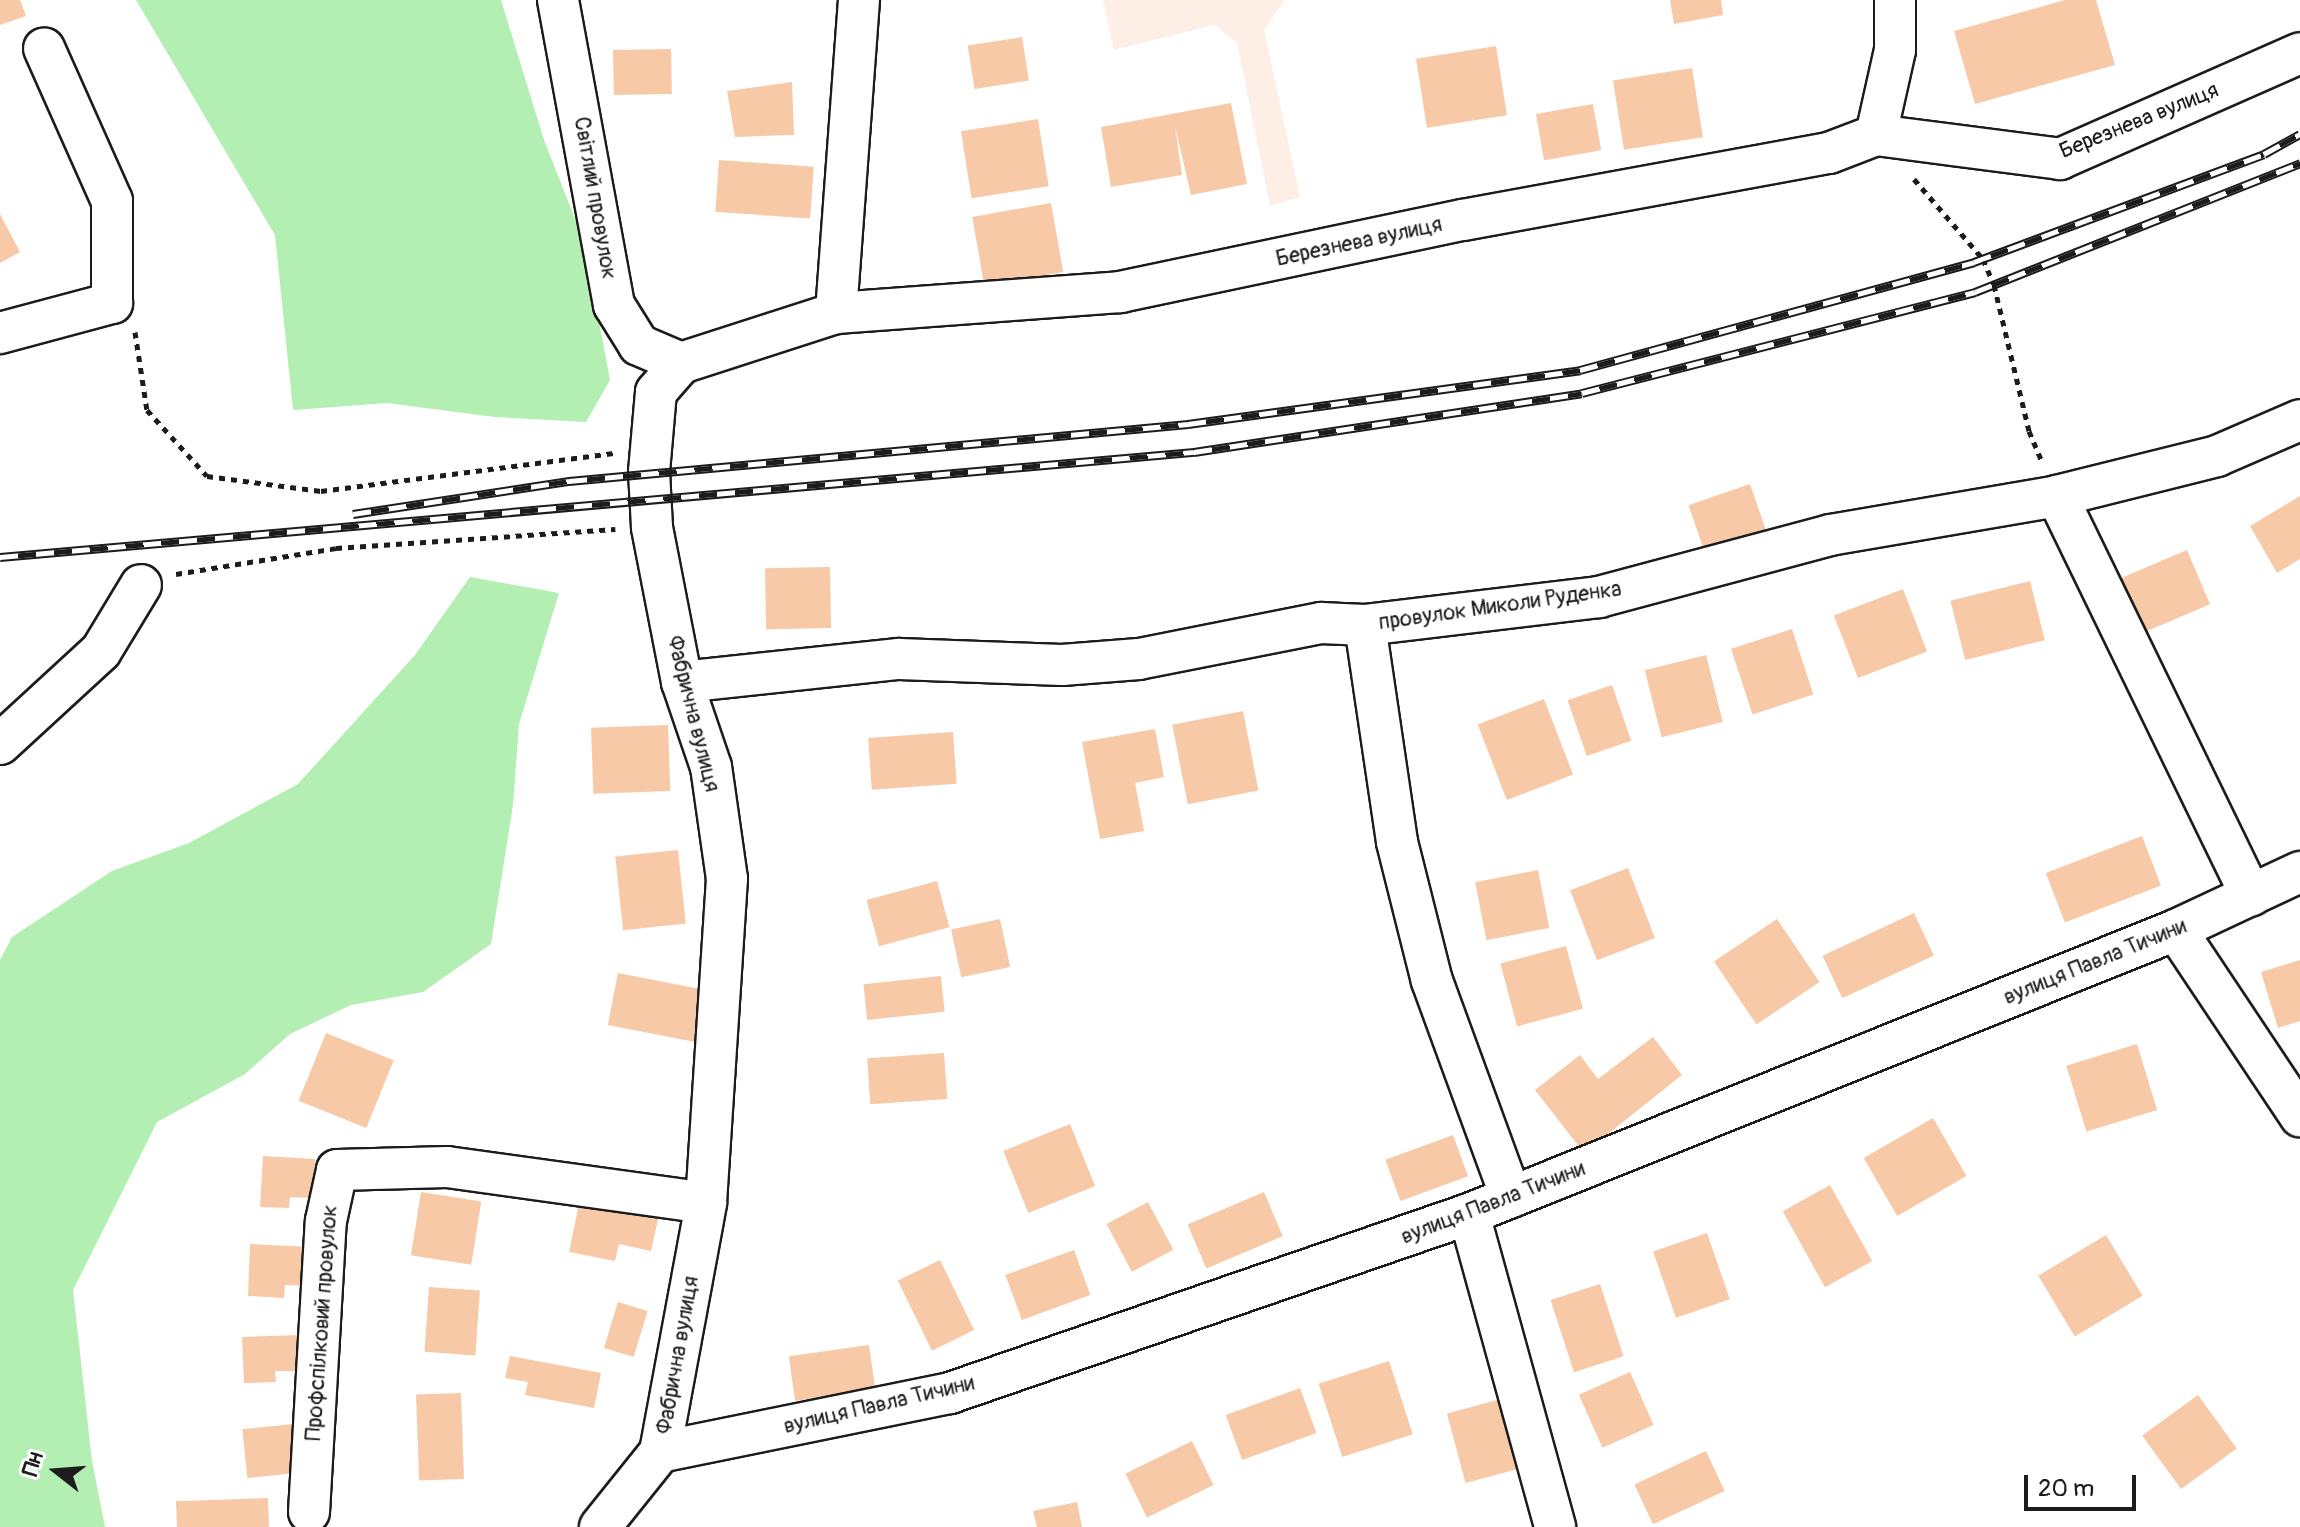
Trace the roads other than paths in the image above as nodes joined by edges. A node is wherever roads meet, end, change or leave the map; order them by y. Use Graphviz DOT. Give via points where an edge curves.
graph roads {
  1 [pos="558,0"];
  2 [pos="859,0"];
  3 [pos="1895,0"];
  4 [pos="44,48"];
  5 [pos="2300,53"];
  6 [pos="1876,135"];
  7 [pos="836,313"];
  8 [pos="0,333"];
  9 [pos="681,363"];
  10 [pos="2300,420"];
  11 [pos="2057,496"];
  12 [pos="141,585"];
  13 [pos="1365,625"];
  14 [pos="682,682"];
  15 [pos="0,744"];
  16 [pos="2300,872"];
  17 [pos="2251,895"];
  18 [pos="2176,930"];
  19 [pos="2300,1116"];
  20 [pos="1511,1197"];
  21 [pos="706,1203"];
  22 [pos="1469,1214"];
  23 [pos="660,1452"];
  24 [pos="309,1512"];
  25 [pos="600,1527"];
  26 [pos="1555,1527"];
  1 -- 9 [label="street, Світлий провулок" via="614,305 639,345"];
  2 -- 7 [label="street"];
  3 -- 6 [label="street" via="1895,50"];
  4 -- 8 [label="street" via="112,201 112,303"];
  5 -- 6 [label="street, Березнева вулиця" via="2060,159"];
  6 -- 7 [label="street, Березнева вулиця" via="1829,153 1463,220 1120,292"];
  7 -- 9 [label="street"];
  9 -- 14 [label="street, Фабрична вулиця" via="656,392 650,449 652,527"];
  10 -- 11 [label="street, провулок Миколи Руденка" via="2217,456"];
  11 -- 13 [label="street, провулок Миколи Руденка" via="1830,535 1599,597"];
  11 -- 17 [label="street"];
  12 -- 15 [label="street" via="101,651"];
  13 -- 14 [label="street, провулок Миколи Руденка" via="1321,623 1139,659 1062,665 899,659"];
  13 -- 20 [label="street" via="1397,842 1416,919 1432,981"];
  14 -- 21 [label="street, Фабрична вулиця" via="711,767 727,879"];
  16 -- 17 [label="street, вулиця Павла Тичини"];
  17 -- 18 [label="street, вулиця Павла Тичини"];
  18 -- 19 [label="street"];
  18 -- 20 [label="street, вулиця Павла Тичини"];
  20 -- 22 [label="street, вулиця Павла Тичини"];
  21 -- 23 [label="street, Фабрична вулиця"];
  21 -- 24 [label="street, Профспілковий провулок" via="447,1167 337,1170 326,1221"];
  22 -- 23 [label="street, вулиця Павла Тичини" via="950,1393"];
  22 -- 26 [label="street"];
  23 -- 25 [label="street, Фабрична вулиця"];
}
